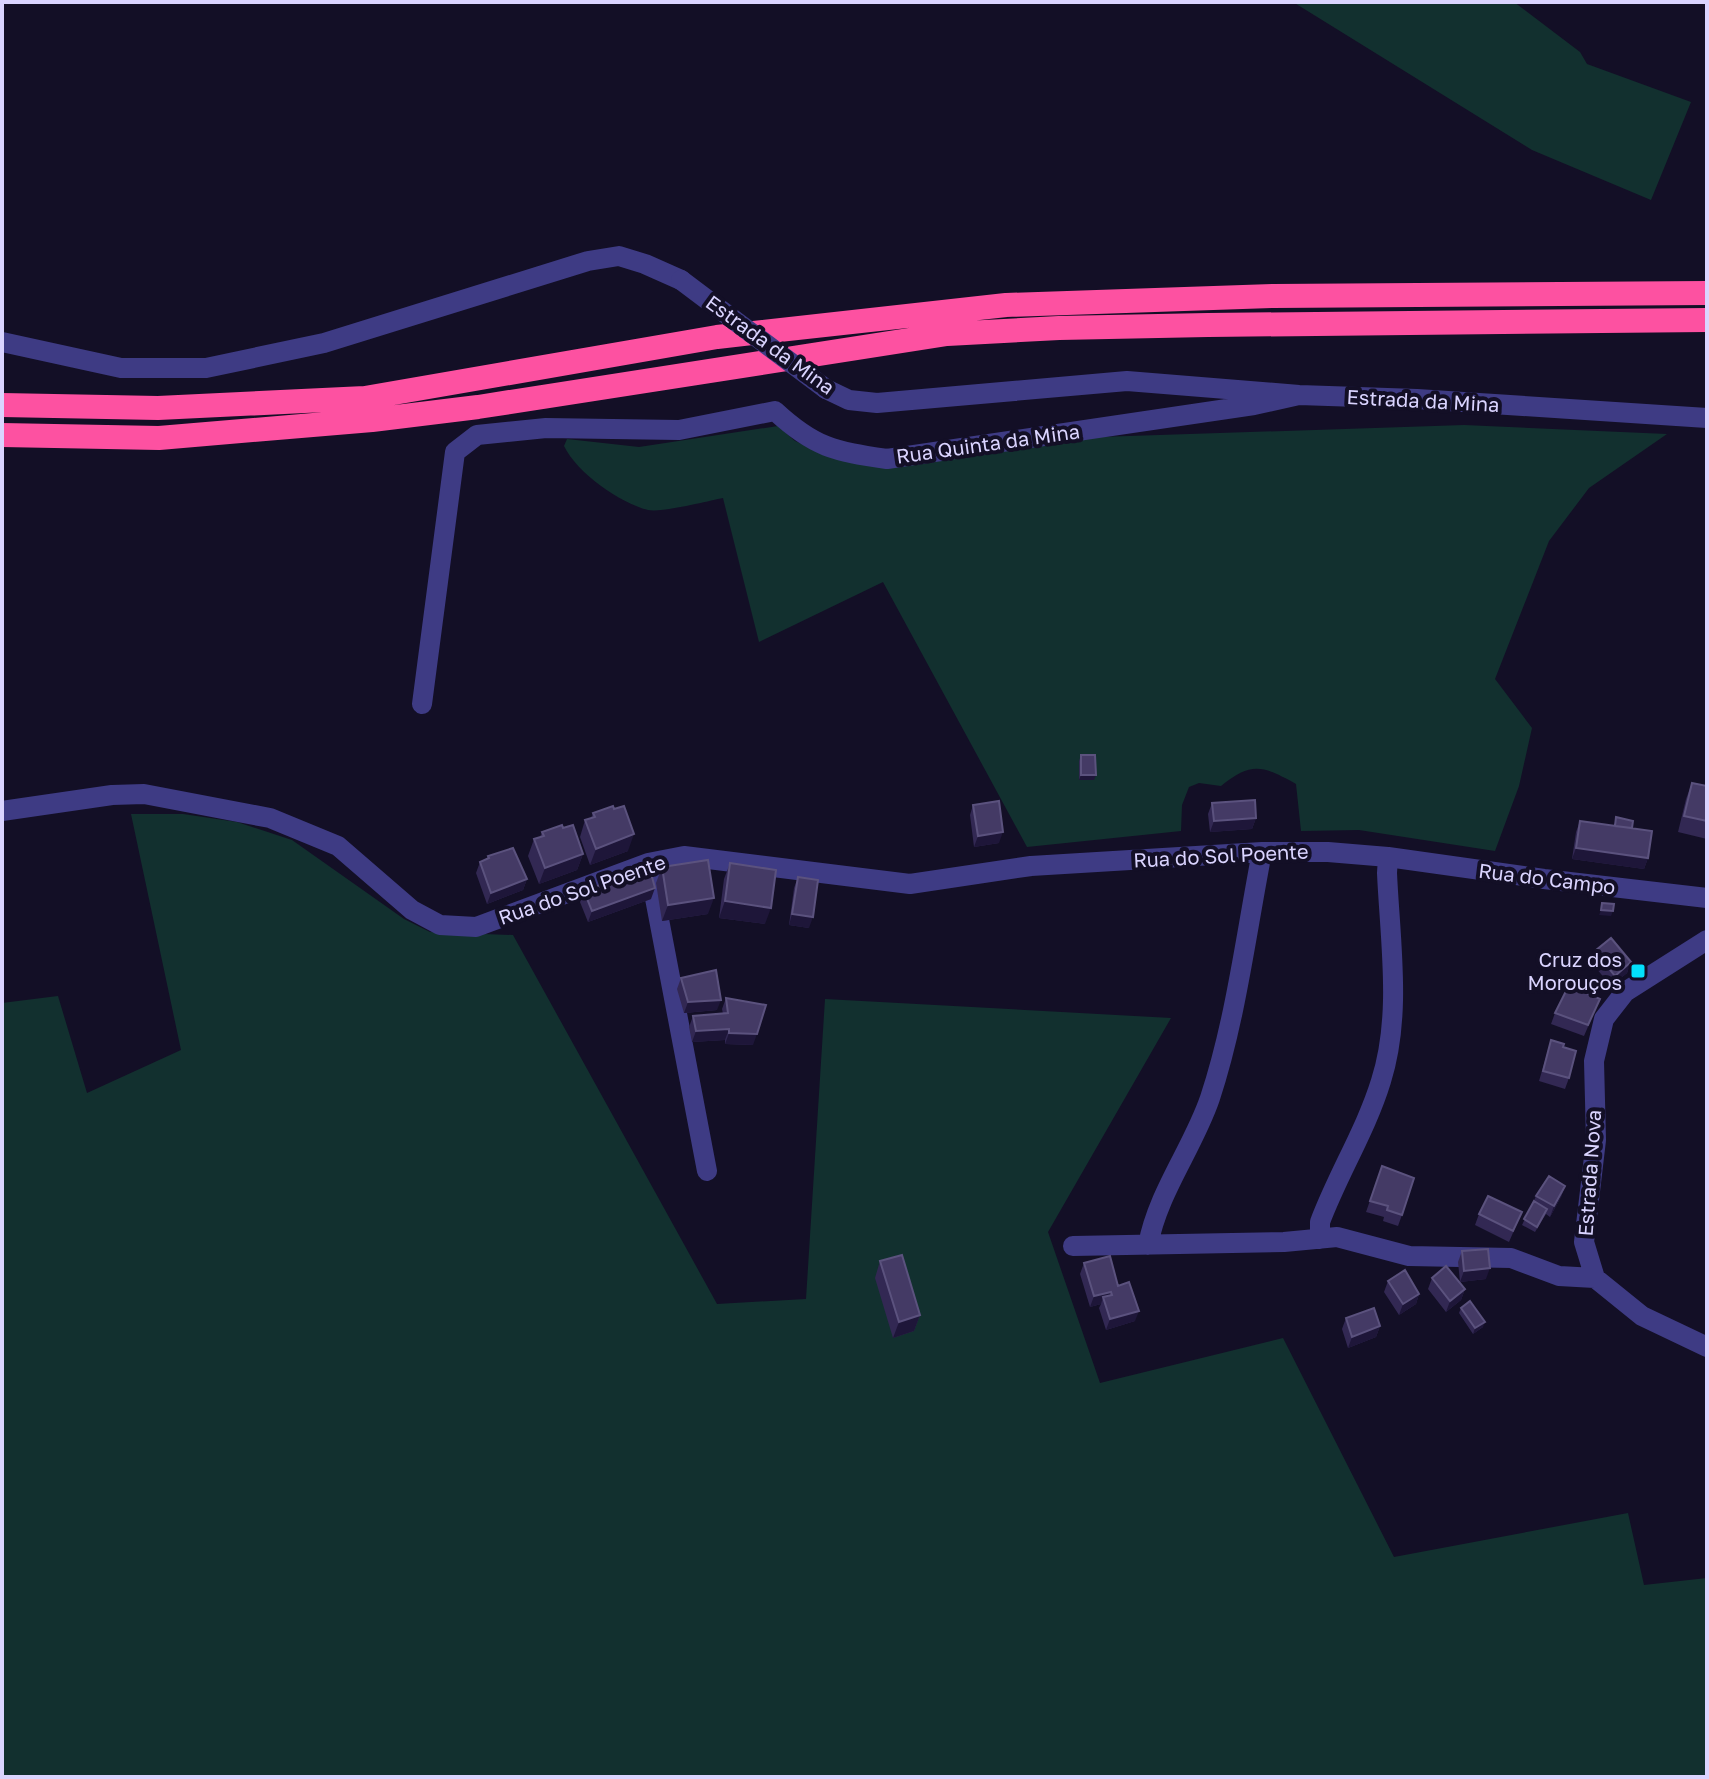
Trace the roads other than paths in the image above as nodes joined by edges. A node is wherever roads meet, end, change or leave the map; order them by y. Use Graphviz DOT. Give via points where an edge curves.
graph roads {
  1 [pos="1707,293"];
  2 [pos="1707,320"];
  3 [pos="2,342"];
  4 [pos="1299,395"];
  5 [pos="2,405"];
  6 [pos="1707,418"];
  7 [pos="2,435"];
  8 [pos="422,704"];
  9 [pos="2,811"];
  10 [pos="1262,852"];
  11 [pos="1388,857"];
  12 [pos="648,863"];
  13 [pos="1707,898"];
  14 [pos="1707,940"];
  15 [pos="707,1171"];
  16 [pos="1320,1239"];
  17 [pos="1148,1245"];
  18 [pos="1073,1246"];
  19 [pos="1595,1278"];
  20 [pos="1707,1347"];
  1 -- 5 [label="highway" via="1273,296 1006,305 717,337 365,398 158,408"];
  2 -- 7 [label="highway" via="1208,325 947,334 358,421 159,438"];
  3 -- 4 [label="street, Estrada da Mina, bridge" via="121,368 206,368 324,343 619,256 681,280 826,389 849,400 877,403 1127,381"];
  4 -- 6 [label="street, Estrada da Mina"];
  4 -- 8 [label="street, Rua Quinta da Mina" via="887,459 838,452 801,435 775,411 679,430 546,428 477,435 455,452"];
  9 -- 12 [label="street, Rua do Sol Poente" via="144,794 270,818 338,846 412,910 440,925 476,927"];
  10 -- 11 [label="street, Rua do Sol Poente"];
  10 -- 12 [label="street, Rua do Sol Poente" via="1031,866 910,884 695,856"];
  10 -- 17 [label="street" via="1221,1062"];
  11 -- 13 [label="street, Rua do Campo"];
  11 -- 16 [label="street" via="1390,1048 1374,1102 1320,1222"];
  12 -- 15 [label="street"];
  14 -- 19 [label="street, Estrada Nova" via="1625,992 1604,1019 1594,1061 1596,1140 1584,1242"];
  16 -- 17 [label="street"];
  16 -- 19 [label="street" via="1351,1239 1409,1256 1511,1258 1559,1276"];
  17 -- 18 [label="street"];
  19 -- 20 [label="street" via="1642,1316"];
}
